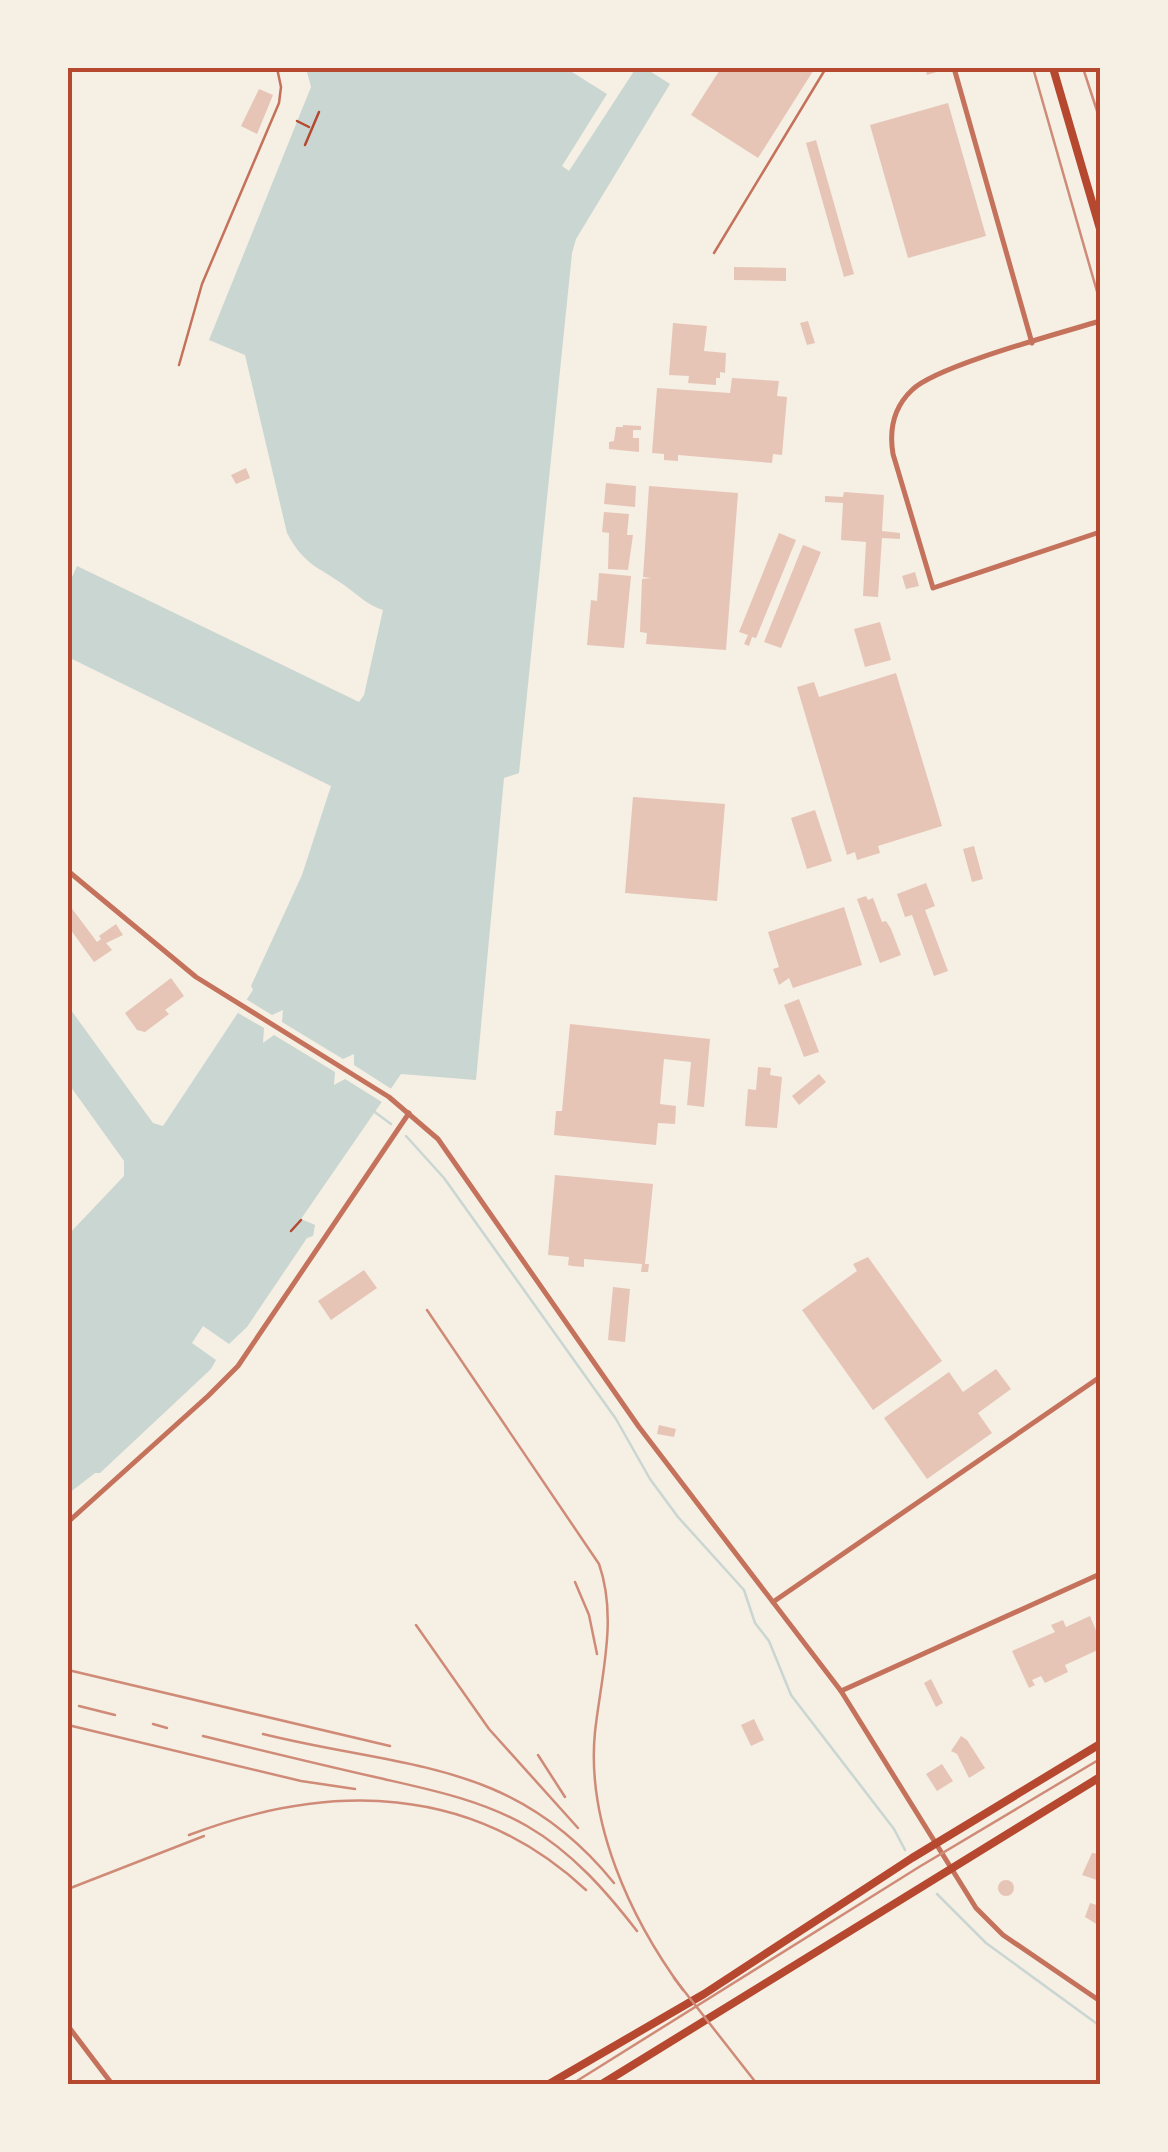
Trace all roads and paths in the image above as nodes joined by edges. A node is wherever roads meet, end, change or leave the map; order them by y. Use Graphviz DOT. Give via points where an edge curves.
graph roads {
  1 [pos="277,68"];
  2 [pos="826,68"];
  3 [pos="954,68"];
  4 [pos="1053,68"];
  5 [pos="318,112"];
  6 [pos="297,121"];
  7 [pos="312,128"];
  8 [pos="305,145"];
  9 [pos="1100,229"];
  10 [pos="714,253"];
  11 [pos="1100,321"];
  12 [pos="1032,343"];
  13 [pos="179,366"];
  14 [pos="1100,532"];
  15 [pos="68,871"];
  16 [pos="409,1112"];
  17 [pos="301,1220"];
  18 [pos="292,1231"];
  19 [pos="1100,1377"];
  20 [pos="68,1522"];
  21 [pos="1100,1574"];
  22 [pos="772,1603"];
  23 [pos="841,1691"];
  24 [pos="1100,1744"];
  25 [pos="1100,1777"];
  26 [pos="936,1843"];
  27 [pos="952,1868"];
  28 [pos="1100,2001"];
  29 [pos="68,2026"];
  30 [pos="112,2084"];
  31 [pos="548,2084"];
  32 [pos="602,2084"];
  1 -- 13 [label="lane" via="279,103 202,284"];
  2 -- 10 [label="lane"];
  3 -- 12 [label="street"];
  4 -- 9 [label="main road"];
  5 -- 7 [label="path"];
  6 -- 7 [label="path"];
  7 -- 8 [label="path"];
  11 -- 12 [label="street"];
  12 -- 14 [label="street" via="926,379 896,412 893,454 933,588"];
  15 -- 16 [label="street" via="196,977"];
  16 -- 20 [label="street" via="238,1366"];
  16 -- 22 [label="street" via="448,1150 639,1427"];
  17 -- 18 [label="path"];
  19 -- 22 [label="street"];
  21 -- 23 [label="street"];
  22 -- 23 [label="street"];
  23 -- 26 [label="street"];
  24 -- 26 [label="main road"];
  25 -- 27 [label="main road"];
  26 -- 27 [label="street"];
  26 -- 31 [label="main road" via="704,1994"];
  27 -- 28 [label="street" via="991,1924"];
  27 -- 32 [label="main road"];
  29 -- 30 [label="street"];
}
